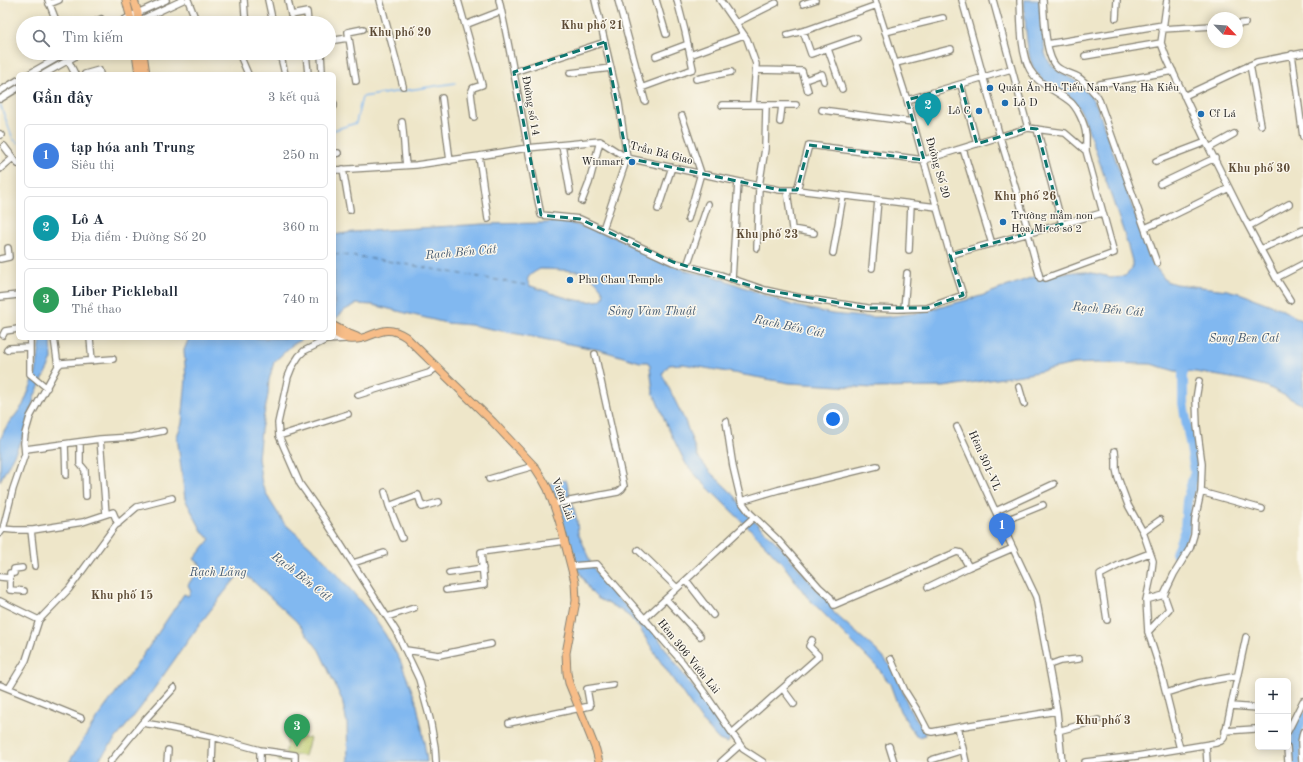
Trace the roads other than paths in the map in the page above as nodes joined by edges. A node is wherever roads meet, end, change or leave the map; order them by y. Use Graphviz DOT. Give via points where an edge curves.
graph roads {
  1 [pos="59,0"];
  2 [pos="126,0"];
  3 [pos="134,0"];
  4 [pos="166,0"];
  5 [pos="183,0"];
  6 [pos="188,0"];
  7 [pos="244,0"];
  8 [pos="268,0"];
  9 [pos="288,0"];
  10 [pos="380,0"];
  11 [pos="458,0"];
  12 [pos="499,0"];
  13 [pos="595,0"];
  14 [pos="618,0"];
  15 [pos="656,0"];
  16 [pos="677,0"];
  17 [pos="720,0"];
  18 [pos="815,0"];
  19 [pos="962,0"];
  20 [pos="993,0"];
  21 [pos="1020,0"];
  22 [pos="1043,0"];
  23 [pos="1117,0"];
  24 [pos="1167,0"];
  25 [pos="48,2"];
  26 [pos="802,2"];
  27 [pos="877,2"];
  28 [pos="776,3"];
  29 [pos="501,12"];
  30 [pos="54,16"];
  31 [pos="134,16"];
  32 [pos="136,16"];
  33 [pos="142,16"];
  34 [pos="145,16"];
  35 [pos="194,16"];
  36 [pos="245,16"];
  37 [pos="271,16"];
  38 [pos="291,16"];
  39 [pos="298,16"];
  40 [pos="307,16"];
  41 [pos="943,18"];
  42 [pos="1116,18"];
  43 [pos="736,23"];
  44 [pos="466,25"];
  45 [pos="1207,26"];
  46 [pos="1163,27"];
  47 [pos="363,29"];
  48 [pos="803,31"];
  49 [pos="885,32"];
  50 [pos="666,34"];
  51 [pos="744,35"];
  52 [pos="788,35"];
  53 [pos="348,38"];
  54 [pos="857,38"];
  55 [pos="336,40"];
  56 [pos="605,42"];
  57 [pos="1161,43"];
  58 [pos="688,44"];
  59 [pos="1047,44"];
  60 [pos="828,49"];
  61 [pos="951,49"];
  62 [pos="1303,53"];
  63 [pos="1292,54"];
  64 [pos="690,55"];
  65 [pos="656,56"];
  66 [pos="1085,56"];
  67 [pos="54,60"];
  68 [pos="68,60"];
  69 [pos="137,60"];
  70 [pos="144,60"];
  71 [pos="242,60"];
  72 [pos="282,60"];
  73 [pos="307,60"];
  74 [pos="321,60"];
  75 [pos="896,63"];
  76 [pos="1250,65"];
  77 [pos="611,68"];
  78 [pos="1011,69"];
  79 [pos="756,70"];
  80 [pos="33,72"];
  81 [pos="47,72"];
  82 [pos="74,72"];
  83 [pos="139,72"];
  84 [pos="146,72"];
  85 [pos="247,72"];
  86 [pos="285,72"];
  87 [pos="308,72"];
  88 [pos="322,72"];
  89 [pos="514,72"];
  90 [pos="731,72"];
  91 [pos="1173,72"];
  92 [pos="570,73"];
  93 [pos="984,78"];
  94 [pos="696,79"];
  95 [pos="805,80"];
  96 [pos="16,81"];
  97 [pos="356,81"];
  98 [pos="824,81"];
  99 [pos="961,84"];
  100 [pos="1100,84"];
  101 [pos="403,86"];
  102 [pos="641,88"];
  103 [pos="16,89"];
  104 [pos="842,89"];
  105 [pos="0,91"];
  106 [pos="808,91"];
  107 [pos="1184,96"];
  108 [pos="442,98"];
  109 [pos="0,99"];
  110 [pos="907,100"];
  111 [pos="645,101"];
  112 [pos="796,104"];
  113 [pos="722,105"];
  114 [pos="753,105"];
  115 [pos="766,105"];
  116 [pos="782,105"];
  117 [pos="1301,107"];
  118 [pos="822,110"];
  119 [pos="682,116"];
  120 [pos="474,117"];
  121 [pos="402,122"];
  122 [pos="780,122"];
  123 [pos="913,122"];
  124 [pos="1261,125"];
  125 [pos="1028,128"];
  126 [pos="1037,129"];
  127 [pos="1234,134"];
  128 [pos="1000,137"];
  129 [pos="1303,137"];
  130 [pos="600,141"];
  131 [pos="977,144"];
  132 [pos="562,145"];
  133 [pos="1208,145"];
  134 [pos="4,146"];
  135 [pos="527,148"];
  136 [pos="963,148"];
  137 [pos="1086,150"];
  138 [pos="479,156"];
  139 [pos="12,158"];
  140 [pos="628,158"];
  141 [pos="1215,158"];
  142 [pos="924,160"];
  143 [pos="450,161"];
  144 [pos="1156,161"];
  145 [pos="16,162"];
  146 [pos="406,165"];
  147 [pos="672,167"];
  148 [pos="0,169"];
  149 [pos="343,169"];
  150 [pos="336,170"];
  151 [pos="701,173"];
  152 [pos="738,182"];
  153 [pos="1160,184"];
  154 [pos="759,186"];
  155 [pos="1229,188"];
  156 [pos="787,190"];
  157 [pos="797,190"];
  158 [pos="570,191"];
  159 [pos="843,196"];
  160 [pos="878,200"];
  161 [pos="582,201"];
  162 [pos="708,204"];
  163 [pos="911,204"];
  164 [pos="1289,204"];
  165 [pos="937,207"];
  166 [pos="658,209"];
  167 [pos="350,210"];
  168 [pos="1102,213"];
  169 [pos="688,219"];
  170 [pos="488,220"];
  171 [pos="1062,224"];
  172 [pos="1249,226"];
  173 [pos="1145,228"];
  174 [pos="603,229"];
  175 [pos="1303,230"];
  176 [pos="814,233"];
  177 [pos="1029,234"];
  178 [pos="992,244"];
  179 [pos="8,248"];
  180 [pos="757,248"];
  181 [pos="1260,249"];
  182 [pos="909,250"];
  183 [pos="833,253"];
  184 [pos="950,255"];
  185 [pos="0,259"];
  186 [pos="1157,263"];
  187 [pos="1303,264"];
  188 [pos="686,266"];
  189 [pos="872,268"];
  190 [pos="907,273"];
  191 [pos="1040,278"];
  192 [pos="1046,278"];
  193 [pos="1276,278"];
  194 [pos="732,279"];
  195 [pos="16,295"];
  196 [pos="0,297"];
  197 [pos="1290,300"];
  198 [pos="904,309"];
  199 [pos="336,328"];
  200 [pos="16,329"];
  201 [pos="336,333"];
  202 [pos="3,335"];
  203 [pos="347,337"];
  204 [pos="336,339"];
  205 [pos="30,340"];
  206 [pos="54,340"];
  207 [pos="90,340"];
  208 [pos="326,340"];
  209 [pos="30,347"];
  210 [pos="7,350"];
  211 [pos="595,354"];
  212 [pos="113,359"];
  213 [pos="92,361"];
  214 [pos="58,366"];
  215 [pos="438,366"];
  216 [pos="1199,380"];
  217 [pos="1019,387"];
  218 [pos="47,388"];
  219 [pos="358,395"];
  220 [pos="1024,404"];
  221 [pos="348,414"];
  222 [pos="726,420"];
  223 [pos="957,427"];
  224 [pos="163,431"];
  225 [pos="279,436"];
  226 [pos="100,439"];
  227 [pos="80,442"];
  228 [pos="65,444"];
  229 [pos="26,450"];
  230 [pos="1115,451"];
  231 [pos="534,466"];
  232 [pos="877,466"];
  233 [pos="66,475"];
  234 [pos="489,479"];
  235 [pos="1054,484"];
  236 [pos="384,492"];
  237 [pos="1201,492"];
  238 [pos="86,496"];
  239 [pos="172,498"];
  240 [pos="741,501"];
  241 [pos="439,502"];
  242 [pos="554,504"];
  243 [pos="1043,505"];
  244 [pos="389,506"];
  245 [pos="1262,510"];
  246 [pos="996,511"];
  247 [pos="106,514"];
  248 [pos="753,517"];
  249 [pos="1160,520"];
  250 [pos="1001,522"];
  251 [pos="118,524"];
  252 [pos="31,530"];
  253 [pos="2,531"];
  254 [pos="1143,532"];
  255 [pos="402,538"];
  256 [pos="565,541"];
  257 [pos="1013,548"];
  258 [pos="638,550"];
  259 [pos="384,553"];
  260 [pos="1150,553"];
  261 [pos="353,563"];
  262 [pos="35,566"];
  263 [pos="572,566"];
  264 [pos="22,568"];
  265 [pos="483,568"];
  266 [pos="969,568"];
  267 [pos="449,573"];
  268 [pos="0,577"];
  269 [pos="10,578"];
  270 [pos="686,580"];
  271 [pos="677,588"];
  272 [pos="928,588"];
  273 [pos="446,590"];
  274 [pos="24,591"];
  275 [pos="1164,595"];
  276 [pos="666,599"];
  277 [pos="1146,600"];
  278 [pos="0,601"];
  279 [pos="414,608"];
  280 [pos="713,615"];
  281 [pos="387,617"];
  282 [pos="644,619"];
  283 [pos="40,620"];
  284 [pos="1107,620"];
  285 [pos="1148,632"];
  286 [pos="700,636"];
  287 [pos="1246,637"];
  288 [pos="812,640"];
  289 [pos="491,644"];
  290 [pos="406,650"];
  291 [pos="891,659"];
  292 [pos="1079,659"];
  293 [pos="1049,665"];
  294 [pos="1237,676"];
  295 [pos="0,685"];
  296 [pos="613,685"];
  297 [pos="9,688"];
  298 [pos="174,688"];
  299 [pos="783,689"];
  300 [pos="1166,693"];
  301 [pos="1303,701"];
  302 [pos="794,704"];
  303 [pos="1231,706"];
  304 [pos="579,708"];
  305 [pos="1255,708"];
  306 [pos="1057,711"];
  307 [pos="81,718"];
  308 [pos="1098,720"];
  309 [pos="142,723"];
  310 [pos="509,723"];
  311 [pos="1291,725"];
  312 [pos="958,727"];
  313 [pos="1255,729"];
  314 [pos="1058,731"];
  315 [pos="1225,731"];
  316 [pos="1303,732"];
  317 [pos="732,733"];
  318 [pos="213,737"];
  319 [pos="740,745"];
  320 [pos="1206,745"];
  321 [pos="889,746"];
  322 [pos="1180,749"];
  323 [pos="168,750"];
  324 [pos="260,750"];
  325 [pos="963,750"];
  326 [pos="1287,750"];
  327 [pos="931,760"];
  328 [pos="1108,761"];
  329 [pos="110,762"];
  330 [pos="167,762"];
  331 [pos="212,762"];
  332 [pos="260,762"];
  333 [pos="295,762"];
  334 [pos="436,762"];
  335 [pos="599,762"];
  336 [pos="721,762"];
  337 [pos="763,762"];
  338 [pos="894,762"];
  339 [pos="966,762"];
  340 [pos="1062,762"];
  341 [pos="1086,762"];
  342 [pos="1207,762"];
  343 [pos="1288,762"];
  344 [pos="1302,762"];
  1 -- 25 [label="street"];
  2 -- 31 [label="main road"];
  3 -- 32 [label="main road"];
  4 -- 33 [label="street"];
  5 -- 34 [label="street"];
  6 -- 35 [label="street"];
  7 -- 36 [label="street"];
  8 -- 37 [label="street"];
  9 -- 38 [label="street"];
  10 -- 101 [label="street"];
  11 -- 44 [label="street"];
  12 -- 29 [label="street, Đường số 14"];
  13 -- 56 [label="street"];
  14 -- 102 [label="street"];
  15 -- 50 [label="street"];
  16 -- 58 [label="street"];
  17 -- 43 [label="street"];
  18 -- 26 [label="street"];
  19 -- 93 [label="street"];
  20 -- 78 [label="street"];
  21 -- 137 [label="street" via="1025,58 1030,70 1045,86 1074,105 1086,134"];
  22 -- 59 [label="street"];
  23 -- 42 [label="street"];
  24 -- 46 [label="street"];
  25 -- 30 [label="street"];
  27 -- 48 [label="street"];
  27 -- 49 [label="street, Đường Số 20"];
  28 -- 43 [label="street"];
  29 -- 44 [label="street"];
  29 -- 89 [label="street, Đường số 14"];
  39 -- 40 [label="street" via="307,12"];
  41 -- 49 [label="street"];
  43 -- 51 [label="street"];
  44 -- 120 [label="street" via="482,85 473,88 471,93"];
  45 -- 46 [label="street"];
  46 -- 57 [label="street"];
  46 -- 59 [label="street"];
  47 -- 53 [label="street" via="348,32"];
  48 -- 52 [label="street"];
  48 -- 60 [label="street" via="811,54"];
  49 -- 75 [label="street, Đường Số 20"];
  51 -- 64 [label="street"];
  51 -- 79 [label="street"];
  53 -- 55 [label="street"];
  53 -- 97 [label="street"];
  54 -- 60 [label="street"];
  56 -- 77 [label="street"];
  56 -- 89 [label="street"];
  57 -- 66 [label="street"];
  57 -- 91 [label="street"];
  58 -- 64 [label="street"];
  58 -- 65 [label="street"];
  59 -- 173 [label="street" via="1055,66 1077,76 1098,96"];
  60 -- 104 [label="street"];
  61 -- 75 [label="street"];
  62 -- 63 [label="street"];
  63 -- 76 [label="street"];
  63 -- 117 [label="street"];
  64 -- 102 [label="street" via="694,69"];
  67 -- 80 [label="street"];
  68 -- 81 [label="street"];
  68 -- 82 [label="street"];
  69 -- 83 [label="main road"];
  70 -- 84 [label="main road"];
  71 -- 85 [label="street"];
  72 -- 86 [label="street"];
  73 -- 87 [label="street"];
  74 -- 88 [label="street"];
  75 -- 110 [label="street, Đường Số 20"];
  76 -- 107 [label="street"];
  76 -- 124 [label="street"];
  77 -- 92 [label="street"];
  77 -- 140 [label="street"];
  78 -- 93 [label="street"];
  78 -- 125 [label="street"];
  79 -- 95 [label="street" via="802,71"];
  79 -- 114 [label="street"];
  89 -- 135 [label="street, Đường số 14"];
  90 -- 94 [label="street"];
  91 -- 100 [label="street"];
  91 -- 107 [label="street"];
  93 -- 99 [label="street"];
  93 -- 128 [label="street"];
  95 -- 98 [label="street" via="822,74"];
  95 -- 106 [label="street"];
  96 -- 105 [label="street"];
  99 -- 110 [label="street"];
  99 -- 131 [label="street"];
  102 -- 111 [label="street"];
  103 -- 109 [label="street"];
  107 -- 133 [label="street"];
  108 -- 143 [label="street"];
  110 -- 123 [label="street, Đường Số 20"];
  112 -- 116 [label="street"];
  113 -- 114 [label="street"];
  114 -- 115 [label="street"];
  115 -- 116 [label="street"];
  115 -- 154 [label="street" via="765,149"];
  116 -- 122 [label="street"];
  117 -- 129 [label="street"];
  118 -- 123 [label="street"];
  119 -- 151 [label="street"];
  121 -- 146 [label="street"];
  123 -- 142 [label="street, Đường Số 20"];
  125 -- 126 [label="street"];
  125 -- 128 [label="street"];
  126 -- 137 [label="street" via="1065,134"];
  126 -- 171 [label="street"];
  127 -- 133 [label="street"];
  128 -- 131 [label="street"];
  128 -- 177 [label="street"];
  130 -- 132 [label="street"];
  130 -- 140 [label="street, Trần Bá Giao"];
  130 -- 161 [label="street"];
  131 -- 136 [label="street"];
  132 -- 135 [label="street"];
  132 -- 158 [label="street"];
  133 -- 141 [label="street"];
  133 -- 144 [label="street"];
  134 -- 139 [label="street"];
  135 -- 138 [label="street"];
  135 -- 174 [label="street, Đường số 14" via="541,215 580,219"];
  136 -- 142 [label="street"];
  136 -- 178 [label="street"];
  137 -- 168 [label="street"];
  138 -- 143 [label="street"];
  138 -- 170 [label="street"];
  139 -- 145 [label="street"];
  139 -- 148 [label="street"];
  140 -- 147 [label="street, Trần Bá Giao"];
  140 -- 174 [label="street"];
  141 -- 153 [label="street"];
  141 -- 155 [label="street"];
  142 -- 157 [label="street" via="809,145"];
  142 -- 165 [label="street, Đường Số 20"];
  143 -- 146 [label="street"];
  146 -- 149 [label="street"];
  147 -- 151 [label="street, Trần Bá Giao"];
  147 -- 166 [label="street"];
  149 -- 150 [label="street"];
  149 -- 167 [label="street"];
  151 -- 152 [label="street, Trần Bá Giao"];
  151 -- 169 [label="street"];
  152 -- 154 [label="street, Trần Bá Giao"];
  152 -- 194 [label="street"];
  154 -- 156 [label="street, Trần Bá Giao"];
  154 -- 180 [label="street"];
  155 -- 172 [label="street"];
  155 -- 173 [label="street"];
  156 -- 157 [label="street, Trần Bá Giao"];
  156 -- 176 [label="street" via="792,229"];
  157 -- 159 [label="street, Trần Bá Giao"];
  159 -- 160 [label="street, Trần Bá Giao"];
  159 -- 183 [label="street"];
  160 -- 163 [label="street, Trần Bá Giao"];
  160 -- 189 [label="street"];
  162 -- 188 [label="street"];
  163 -- 165 [label="street, Trần Bá Giao"];
  163 -- 182 [label="street"];
  164 -- 172 [label="street"];
  165 -- 184 [label="street, Đường Số 20"];
  168 -- 171 [label="street"];
  168 -- 192 [label="street" via="1114,253"];
  171 -- 177 [label="street"];
  172 -- 181 [label="street"];
  173 -- 186 [label="street"];
  174 -- 188 [label="street"];
  175 -- 181 [label="street"];
  177 -- 178 [label="street"];
  177 -- 191 [label="street"];
  178 -- 184 [label="street"];
  179 -- 185 [label="street" via="9,257"];
  181 -- 193 [label="street"];
  184 -- 198 [label="street, Đường Số 20" via="963,295 927,308"];
  187 -- 193 [label="street"];
  188 -- 194 [label="street"];
  190 -- 198 [label="street"];
  193 -- 197 [label="street"];
  194 -- 198 [label="street" via="801,298 868,308"];
  195 -- 196 [label="street"];
  199 -- 203 [label="main road"];
  200 -- 202 [label="street" via="5,331"];
  201 -- 203 [label="main road"];
  203 -- 204 [label="street"];
  203 -- 215 [label="main road, Vườn Lài" via="362,337 382,330 393,330 406,337"];
  205 -- 209 [label="street"];
  206 -- 214 [label="street"];
  207 -- 213 [label="street"];
  208 -- 225 [label="street" via="304,352 292,367 278,423"];
  209 -- 210 [label="street"];
  209 -- 218 [label="street" via="30,374"];
  211 -- 242 [label="street" via="624,486 618,492"];
  212 -- 213 [label="street"];
  213 -- 214 [label="street" via="61,363"];
  214 -- 218 [label="street"];
  215 -- 219 [label="street" via="429,373"];
  215 -- 231 [label="main road, Vườn Lài"];
  216 -- 237 [label="street" via="1196,399 1202,464"];
  217 -- 220 [label="street"];
  218 -- 229 [label="street" via="30,417 25,434"];
  221 -- 225 [label="street"];
  222 -- 240 [label="street"];
  223 -- 246 [label="street, Hẻm 301-VL"];
  224 -- 226 [label="street" via="132,437"];
  225 -- 261 [label="street" via="300,484"];
  226 -- 227 [label="street"];
  226 -- 247 [label="street"];
  227 -- 228 [label="street"];
  227 -- 238 [label="street" via="80,464 85,470"];
  228 -- 229 [label="street"];
  228 -- 233 [label="street"];
  229 -- 253 [label="street"];
  230 -- 254 [label="street" via="1118,478 1128,505"];
  231 -- 234 [label="street"];
  231 -- 242 [label="main road, Vườn Lài"];
  232 -- 240 [label="street"];
  235 -- 246 [label="street"];
  236 -- 244 [label="street"];
  237 -- 245 [label="street"];
  237 -- 275 [label="street" via="1190,548"];
  239 -- 251 [label="street" via="137,506"];
  240 -- 248 [label="street"];
  241 -- 244 [label="street" via="422,507 418,495"];
  242 -- 256 [label="main road, Vườn Lài"];
  243 -- 250 [label="street"];
  244 -- 255 [label="street"];
  246 -- 250 [label="street, Hẻm 301-VL"];
  247 -- 251 [label="street" via="113,512"];
  247 -- 252 [label="street" via="83,522"];
  248 -- 266 [label="street" via="778,540 830,597 834,605 957,552"];
  248 -- 270 [label="street"];
  249 -- 254 [label="street"];
  250 -- 257 [label="street, Hẻm 301-VL"];
  251 -- 283 [label="street" via="69,589"];
  252 -- 253 [label="street"];
  252 -- 262 [label="street"];
  254 -- 260 [label="street"];
  256 -- 263 [label="main road, Vườn Lài"];
  256 -- 265 [label="street" via="481,552"];
  257 -- 266 [label="street"];
  257 -- 293 [label="street, Hẻm 301-VL" via="1036,597"];
  258 -- 271 [label="street"];
  259 -- 261 [label="street"];
  260 -- 277 [label="street" via="1153,561"];
  260 -- 284 [label="street" via="1100,575"];
  261 -- 281 [label="street"];
  263 -- 282 [label="street, Hẻm 306 Vườn Lài" via="597,564"];
  263 -- 304 [label="main road, Vườn Lài" via="576,601 566,661 569,683"];
  264 -- 269 [label="street" via="10,572"];
  265 -- 267 [label="street"];
  265 -- 273 [label="street" via="484,585"];
  266 -- 272 [label="street"];
  268 -- 269 [label="street"];
  269 -- 274 [label="street" via="10,590"];
  270 -- 271 [label="street"];
  270 -- 280 [label="street"];
  271 -- 276 [label="street"];
  275 -- 277 [label="street"];
  275 -- 285 [label="street" via="1169,609"];
  276 -- 282 [label="street"];
  276 -- 286 [label="street"];
  277 -- 285 [label="street"];
  278 -- 283 [label="street"];
  279 -- 281 [label="street"];
  281 -- 290 [label="street"];
  282 -- 317 [label="street, Hẻm 306 Vườn Lài" via="683,663"];
  283 -- 297 [label="street" via="26,660"];
  285 -- 300 [label="street"];
  287 -- 294 [label="street"];
  288 -- 299 [label="street" via="809,646 818,657"];
  289 -- 290 [label="street" via="439,655"];
  290 -- 334 [label="street" via="419,679 430,718"];
  291 -- 312 [label="street" via="905,691 928,731"];
  292 -- 293 [label="street"];
  293 -- 306 [label="street, Hẻm 301-VL"];
  294 -- 300 [label="street"];
  294 -- 303 [label="street"];
  295 -- 297 [label="street"];
  296 -- 304 [label="street" via="587,689 590,706"];
  297 -- 307 [label="street"];
  298 -- 309 [label="street"];
  299 -- 302 [label="street"];
  299 -- 317 [label="street"];
  300 -- 322 [label="street"];
  301 -- 311 [label="street"];
  303 -- 305 [label="street"];
  303 -- 315 [label="street"];
  304 -- 310 [label="street"];
  304 -- 335 [label="main road, Vườn Lài"];
  306 -- 312 [label="street"];
  306 -- 314 [label="street, Hẻm 301-VL"];
  308 -- 314 [label="street"];
  309 -- 318 [label="street"];
  309 -- 329 [label="street"];
  312 -- 325 [label="street"];
  313 -- 315 [label="street"];
  314 -- 340 [label="street, Hẻm 301-VL"];
  315 -- 320 [label="street" via="1221,741"];
  316 -- 344 [label="street" via="1300,742"];
  317 -- 319 [label="street, Hẻm 306 Vườn Lài"];
  318 -- 324 [label="street"];
  318 -- 331 [label="street"];
  319 -- 336 [label="street"];
  319 -- 337 [label="street, Hẻm 306 Vườn Lài"];
  320 -- 322 [label="street"];
  320 -- 342 [label="street"];
  321 -- 338 [label="street"];
  322 -- 328 [label="street"];
  323 -- 330 [label="street"];
  324 -- 332 [label="street"];
  324 -- 333 [label="street" via="295,755"];
  325 -- 327 [label="street"];
  325 -- 339 [label="street"];
  326 -- 343 [label="street"];
  328 -- 341 [label="street"];
}
